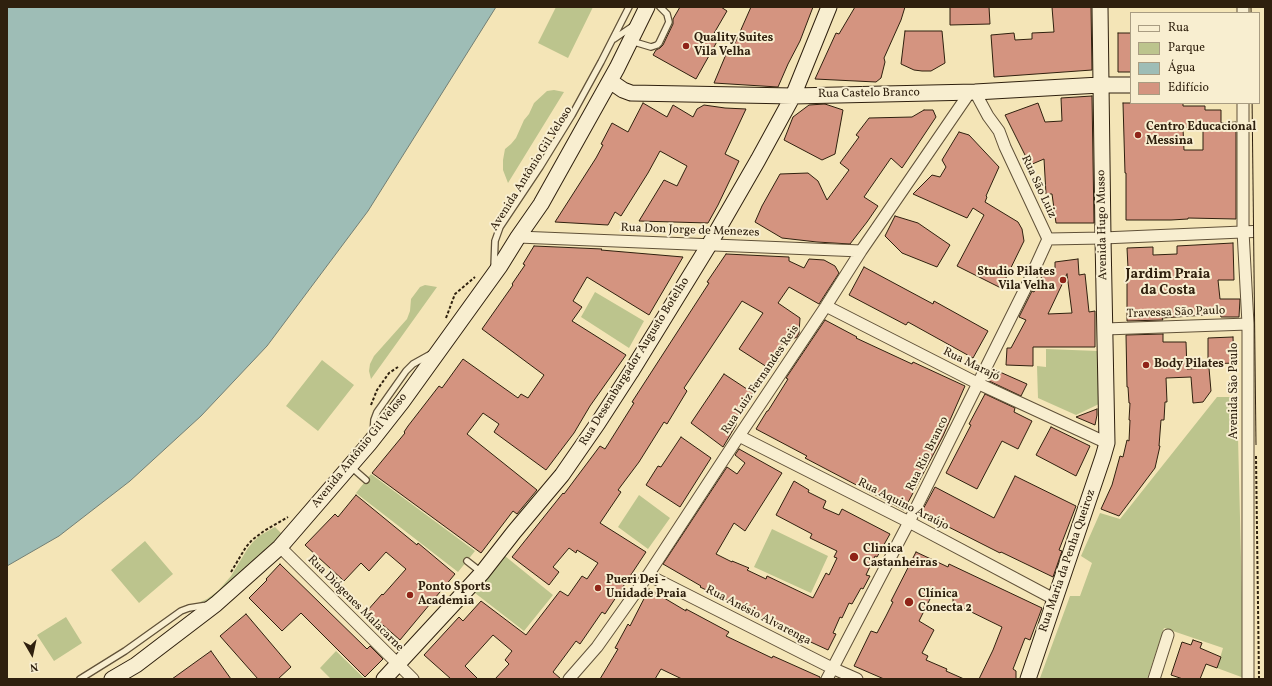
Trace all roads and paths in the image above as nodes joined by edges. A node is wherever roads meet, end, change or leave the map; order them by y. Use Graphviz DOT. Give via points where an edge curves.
graph roads {
  1 [pos="629,7"];
  2 [pos="647,7"];
  3 [pos="660,7"];
  4 [pos="829,7"];
  5 [pos="1100,7"];
  6 [pos="1260,7"];
  7 [pos="640,22"];
  8 [pos="613,39"];
  9 [pos="630,40"];
  10 [pos="610,81"];
  11 [pos="1100,85"];
  12 [pos="1130,85"];
  13 [pos="973,92"];
  14 [pos="793,96"];
  15 [pos="1243,104"];
  16 [pos="1243,231"];
  17 [pos="1263,231"];
  18 [pos="518,237"];
  19 [pos="1102,238"];
  20 [pos="1048,239"];
  21 [pos="709,245"];
  22 [pos="860,251"];
  23 [pos="493,275"];
  24 [pos="476,276"];
  25 [pos="826,306"];
  26 [pos="442,323"];
  27 [pos="1248,324"];
  28 [pos="1105,328"];
  29 [pos="402,364"];
  30 [pos="977,383"];
  31 [pos="370,411"];
  32 [pos="739,436"];
  33 [pos="1107,443"];
  34 [pos="1265,445"];
  35 [pos="350,466"];
  36 [pos="366,480"];
  37 [pos="290,516"];
  38 [pos="909,522"];
  39 [pos="280,547"];
  40 [pos="467,561"];
  41 [pos="482,573"];
  42 [pos="230,575"];
  43 [pos="648,575"];
  44 [pos="1054,599"];
  45 [pos="216,604"];
  46 [pos="1168,635"];
  47 [pos="398,665"];
  48 [pos="832,668"];
  49 [pos="80,679"];
  50 [pos="112,679"];
  51 [pos="384,679"];
  52 [pos="413,679"];
  53 [pos="569,679"];
  54 [pos="826,679"];
  55 [pos="857,679"];
  56 [pos="1028,679"];
  57 [pos="1154,679"];
  58 [pos="1248,679"];
  1 -- 8 [label="lane"];
  2 -- 7 [label="street, Avenida Antônio Gil Veloso"];
  3 -- 9 [label="lane" via="667,14 669,22 659,43 651,47"];
  4 -- 14 [label="street, Rua Desembargador Augusto Botelho"];
  5 -- 11 [label="street, Avenida Hugo Musso"];
  6 -- 34 [label="main road, bridge"];
  7 -- 8 [label="lane"];
  7 -- 9 [label="street, Avenida Antônio Gil Veloso"];
  8 -- 23 [label="lane" via="556,141 500,227 495,241"];
  9 -- 10 [label="street, Avenida Antônio Gil Veloso"];
  10 -- 14 [label="street, Rua Castelo Branco" via="631,93"];
  10 -- 18 [label="street, Avenida Antônio Gil Veloso" via="541,204"];
  11 -- 12 [label="street, Rua Castelo Branco"];
  11 -- 13 [label="street, Rua Castelo Branco"];
  11 -- 19 [label="street, Avenida Hugo Musso"];
  13 -- 14 [label="street, Rua Castelo Branco"];
  13 -- 20 [label="street, Rua São Luiz" via="999,131"];
  13 -- 22 [label="street, Rua Luiz Fernandes Reis"];
  14 -- 21 [label="street, Rua Desembargador Augusto Botelho"];
  15 -- 16 [label="street, Avenida São Paulo"];
  16 -- 17 [label="street"];
  16 -- 19 [label="street"];
  16 -- 27 [label="street, Avenida São Paulo"];
  18 -- 21 [label="street, Rua Don Jorge de Menezes"];
  18 -- 23 [label="street, Avenida Antônio Gil Veloso"];
  19 -- 20 [label="street"];
  19 -- 28 [label="street, Avenida Hugo Musso"];
  20 -- 30 [label="street, Rua Rio Branco"];
  21 -- 22 [label="street, Rua Don Jorge de Menezes"];
  21 -- 41 [label="street, Rua Desembargador Augusto Botelho" via="589,436 562,475"];
  22 -- 25 [label="street, Rua Luiz Fernandes Reis"];
  23 -- 35 [label="street, Avenida Antônio Gil Veloso" via="402,402"];
  24 -- 26 [label="path" via="455,294"];
  25 -- 30 [label="street, Rua Marajó"];
  25 -- 32 [label="street, Rua Luiz Fernandes Reis"];
  27 -- 28 [label="street, Travessa São Paulo"];
  27 -- 58 [label="street, Avenida São Paulo"];
  28 -- 33 [label="street, Avenida Hugo Musso"];
  29 -- 31 [label="path, Avenida Antônio Gil Veloso" via="389,374 377,390"];
  30 -- 33 [label="street, Rua Marajó"];
  30 -- 38 [label="street, Rua Rio Branco"];
  32 -- 38 [label="street, Rua Aquino Araújo"];
  32 -- 43 [label="street, Rua Luiz Fernandes Reis"];
  33 -- 44 [label="street, Rua Maria da Penha Queiroz"];
  35 -- 36 [label="lane"];
  35 -- 39 [label="street, Avenida Antônio Gil Veloso"];
  37 -- 42 [label="path" via="252,540"];
  38 -- 44 [label="street, Rua Aquino Araújo"];
  38 -- 48 [label="street, Rua Rio Branco"];
  39 -- 45 [label="street, Avenida Antônio Gil Veloso"];
  39 -- 47 [label="street, Rua Diógenes Malacarne"];
  40 -- 41 [label="lane"];
  41 -- 47 [label="street, Rua Desembargador Augusto Botelho"];
  43 -- 48 [label="street, Rua Anésio Alvarenga"];
  43 -- 53 [label="street, Rua Luiz Fernandes Reis" via="597,647"];
  44 -- 56 [label="street, Rua Maria da Penha Queiroz"];
  45 -- 49 [label="lane" via="181,611"];
  45 -- 50 [label="street, Avenida Antônio Gil Veloso" via="136,665"];
  46 -- 57 [label="street"];
  47 -- 51 [label="street, Rua Desembargador Augusto Botelho"];
  47 -- 52 [label="street, Rua Diógenes Malacarne"];
  48 -- 54 [label="street, Rua Rio Branco"];
  48 -- 55 [label="street, Rua Anésio Alvarenga"];
}
